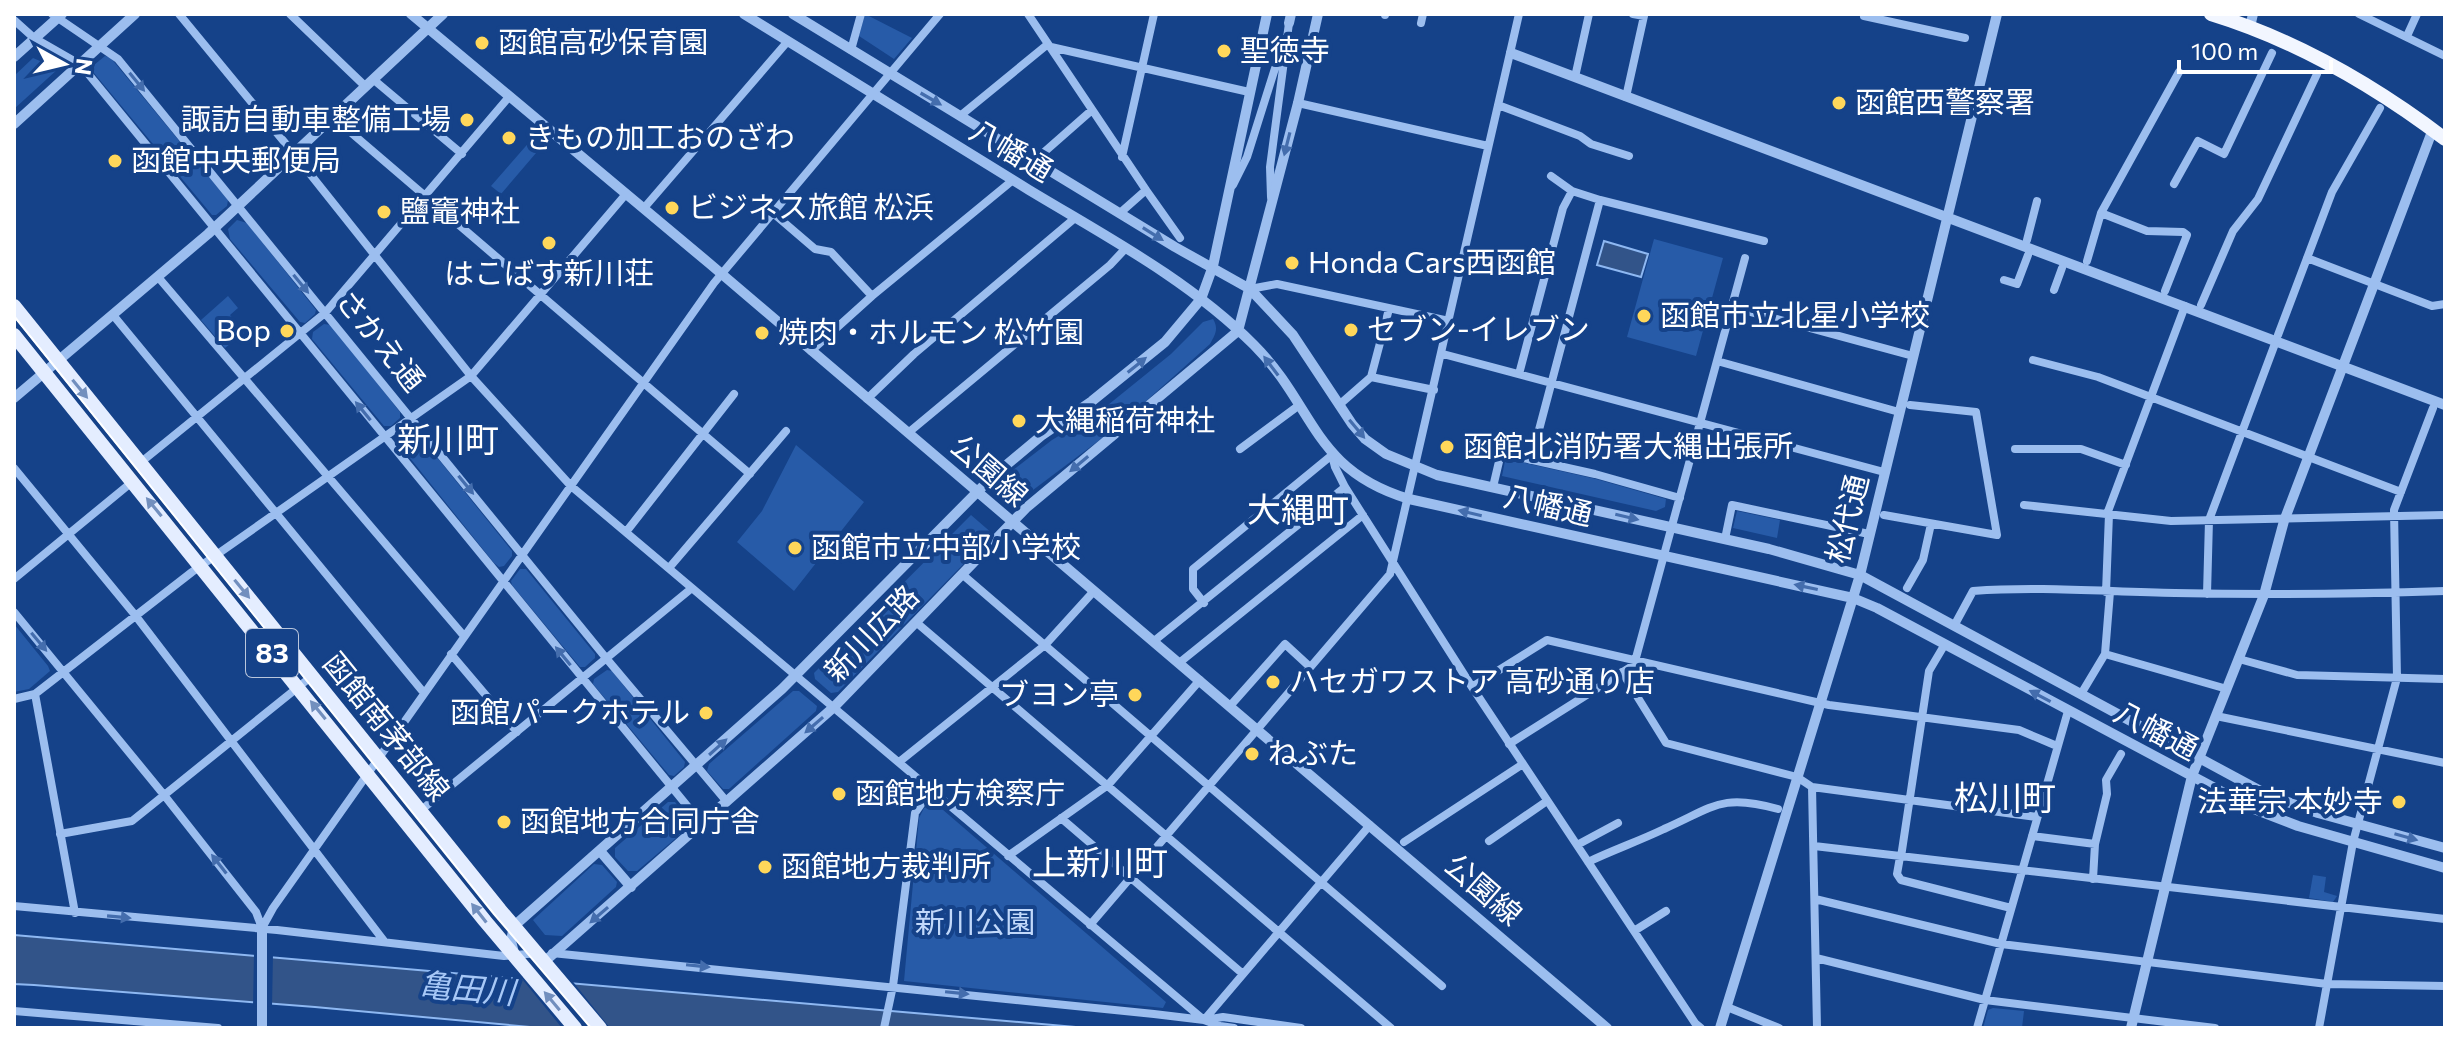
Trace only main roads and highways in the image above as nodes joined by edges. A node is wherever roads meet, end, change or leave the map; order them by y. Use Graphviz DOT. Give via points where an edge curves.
graph roads {
  1 [pos="2211,14"];
  2 [pos="2251,20"];
  3 [pos="2439,134"];
  4 [pos="14,306"];
  5 [pos="14,335"];
  6 [pos="575,1028"];
  7 [pos="600,1028"];
  1 -- 2 [label="highway"];
  2 -- 3 [label="highway" via="2385,96"];
  4 -- 7 [label="main road, 函館南茅部線 / 83, one-way"];
  6 -- 5 [label="main road, 函館南茅部線 / 83, one-way"];
}
